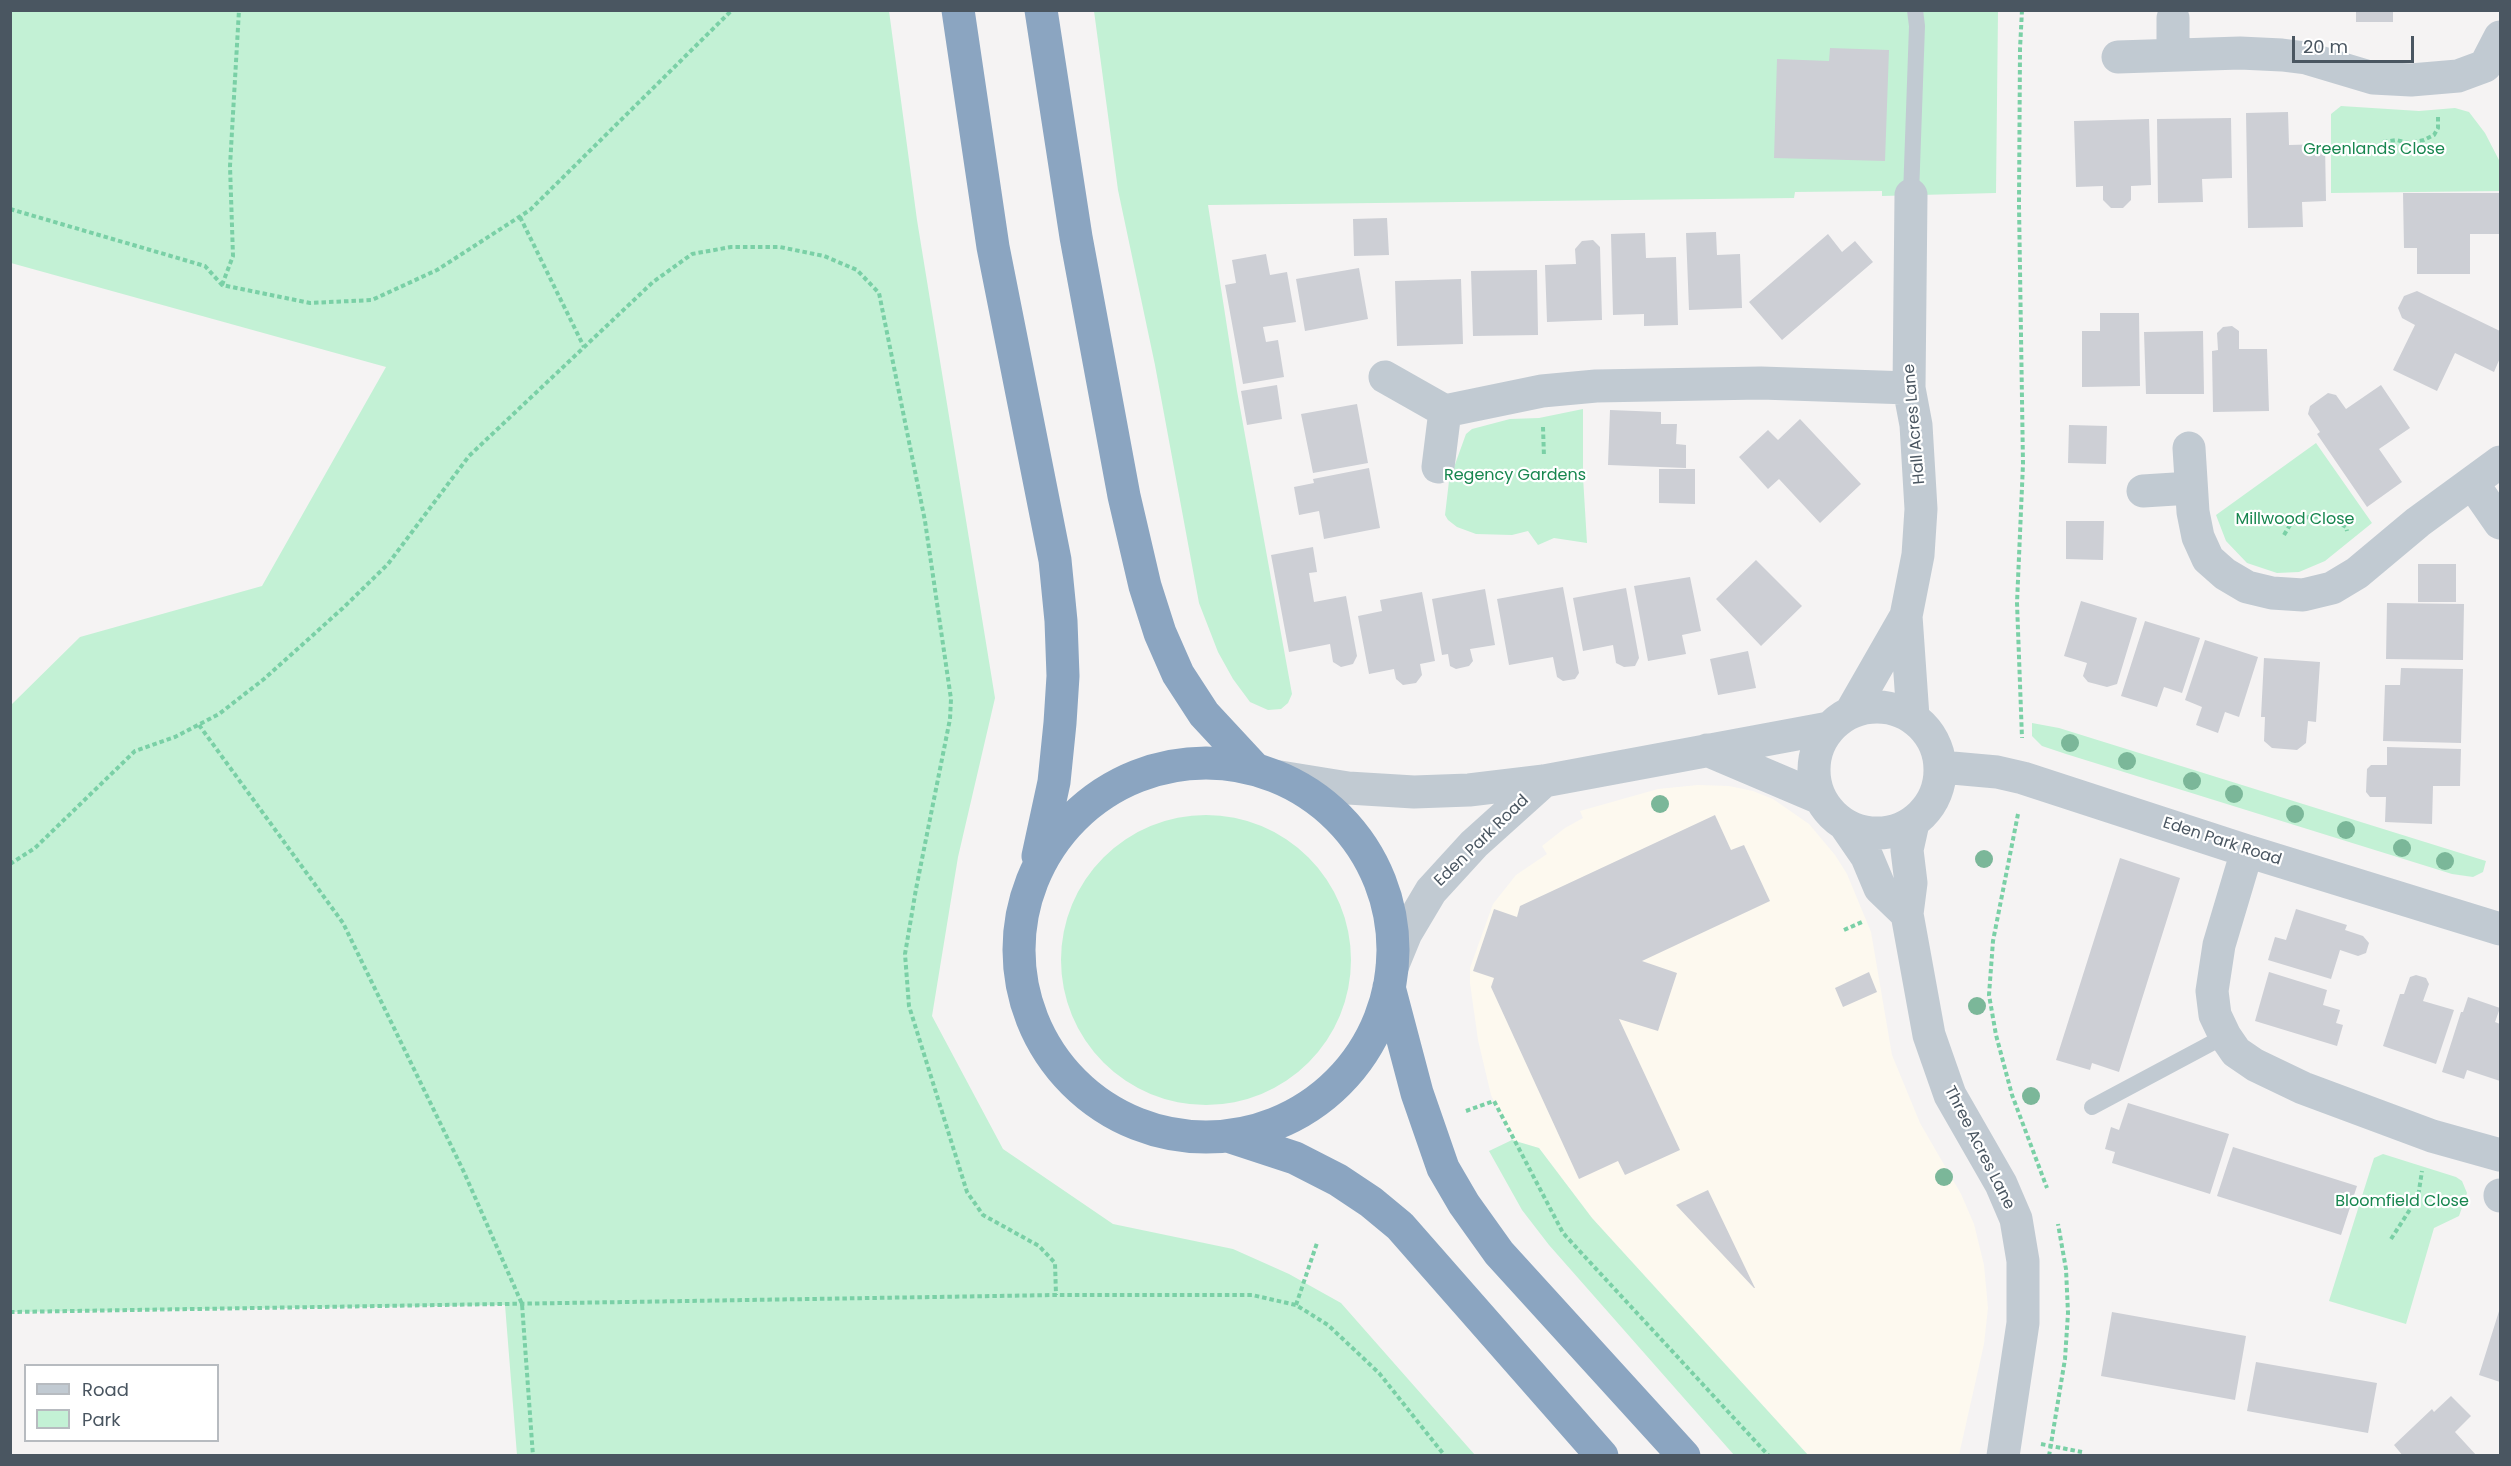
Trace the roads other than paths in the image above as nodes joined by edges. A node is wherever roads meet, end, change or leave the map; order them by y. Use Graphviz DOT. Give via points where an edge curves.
graph roads {
  1 [pos="958,10"];
  2 [pos="1041,10"];
  3 [pos="1915,10"];
  4 [pos="2173,18"];
  5 [pos="2500,37"];
  6 [pos="2173,56"];
  7 [pos="2118,57"];
  8 [pos="2493,77"];
  9 [pos="1911,195"];
  10 [pos="1385,377"];
  11 [pos="1909,388"];
  12 [pos="1445,411"];
  13 [pos="2189,448"];
  14 [pos="2500,462"];
  15 [pos="1438,466"];
  16 [pos="2473,484"];
  17 [pos="2191,488"];
  18 [pos="2143,491"];
  19 [pos="2500,523"];
  20 [pos="1906,616"];
  21 [pos="1913,717"];
  22 [pos="1840,720"];
  23 [pos="1707,750"];
  24 [pos="1941,766"];
  25 [pos="1268,773"];
  26 [pos="1544,782"];
  27 [pos="1820,798"];
  28 [pos="1913,823"];
  29 [pos="1845,825"];
  30 [pos="2247,851"];
  31 [pos="1034,875"];
  32 [pos="1907,914"];
  33 [pos="2500,927"];
  34 [pos="1391,977"];
  35 [pos="2225,1036"];
  36 [pos="2092,1107"];
  37 [pos="1227,1135"];
  38 [pos="2500,1155"];
  39 [pos="1602,1455"];
  40 [pos="1684,1455"];
  41 [pos="2003,1455"];
  1 -- 31 [label="highway" via="993,247 1055,560 1061,621 1059,735 1054,782"];
  2 -- 25 [label="highway" via="1076,237 1124,496 1145,586 1178,674 1204,714"];
  3 -- 9 [label="lane"];
  4 -- 6 [label="street"];
  5 -- 8 [label="street"];
  6 -- 7 [label="street"];
  6 -- 8 [label="street" via="2282,55 2373,78"];
  9 -- 11 [label="street, Hall Acres Lane"];
  10 -- 12 [label="street"];
  11 -- 12 [label="street" via="1709,383 1596,386 1542,391"];
  11 -- 20 [label="street, Hall Acres Lane" via="1916,425 1922,509"];
  12 -- 15 [label="street"];
  13 -- 17 [label="street"];
  14 -- 16 [label="street"];
  16 -- 17 [label="street" via="2418,522 2357,573 2332,588 2303,594 2247,587 2208,559 2198,537"];
  16 -- 19 [label="street"];
  17 -- 18 [label="street"];
  20 -- 21 [label="street, Hall Acres Lane"];
  20 -- 22 [label="street, Hall Acres Lane"];
  21 -- 22 [label="street" via="1883,707 1866,708"];
  21 -- 24 [label="street" via="1937,748"];
  22 -- 23 [label="street, Eden Park Road"];
  22 -- 27 [label="street" via="1819,744 1814,761 1814,780"];
  23 -- 26 [label="street, Eden Park Road"];
  23 -- 27 [label="street"];
  24 -- 28 [label="street" via="1939,786 1931,803"];
  24 -- 30 [label="street, Eden Park Road" via="2023,778"];
  25 -- 26 [label="street, Eden Park Road" via="1348,788 1414,792"];
  25 -- 31 [label="highway" via="1225,764 1182,765 1118,784 1082,809 1058,835"];
  25 -- 34 [label="highway" via="1323,805 1367,854 1382,886 1389,914"];
  26 -- 34 [label="street, Eden Park Road" via="1474,844 1431,891 1406,933"];
  27 -- 29 [label="street"];
  28 -- 29 [label="street" via="1879,834"];
  28 -- 32 [label="street, Three Acres Lane" via="1907,850 1911,883"];
  29 -- 32 [label="street" via="1867,857 1880,888"];
  30 -- 33 [label="street, Eden Park Road"];
  30 -- 35 [label="street" via="2214,967 2215,1015"];
  31 -- 37 [label="highway" via="1024,905 1018,945 1023,990 1037,1032 1058,1064 1085,1093 1122,1117 1190,1136"];
  32 -- 41 [label="street, Three Acres Lane" via="1937,1061 1950,1095 2001,1184 2016,1219 2023,1261 2024,1323"];
  34 -- 37 [label="highway" via="1383,1008 1365,1049 1341,1079 1292,1116 1266,1127"];
  34 -- 40 [label="highway" via="1416,1093 1443,1168 1464,1204 1499,1253"];
  35 -- 36 [label="lane"];
  35 -- 38 [label="street" via="2236,1052 2276,1076 2432,1136"];
  37 -- 39 [label="highway" via="1295,1158 1338,1180 1386,1214 1444,1274"];
}
